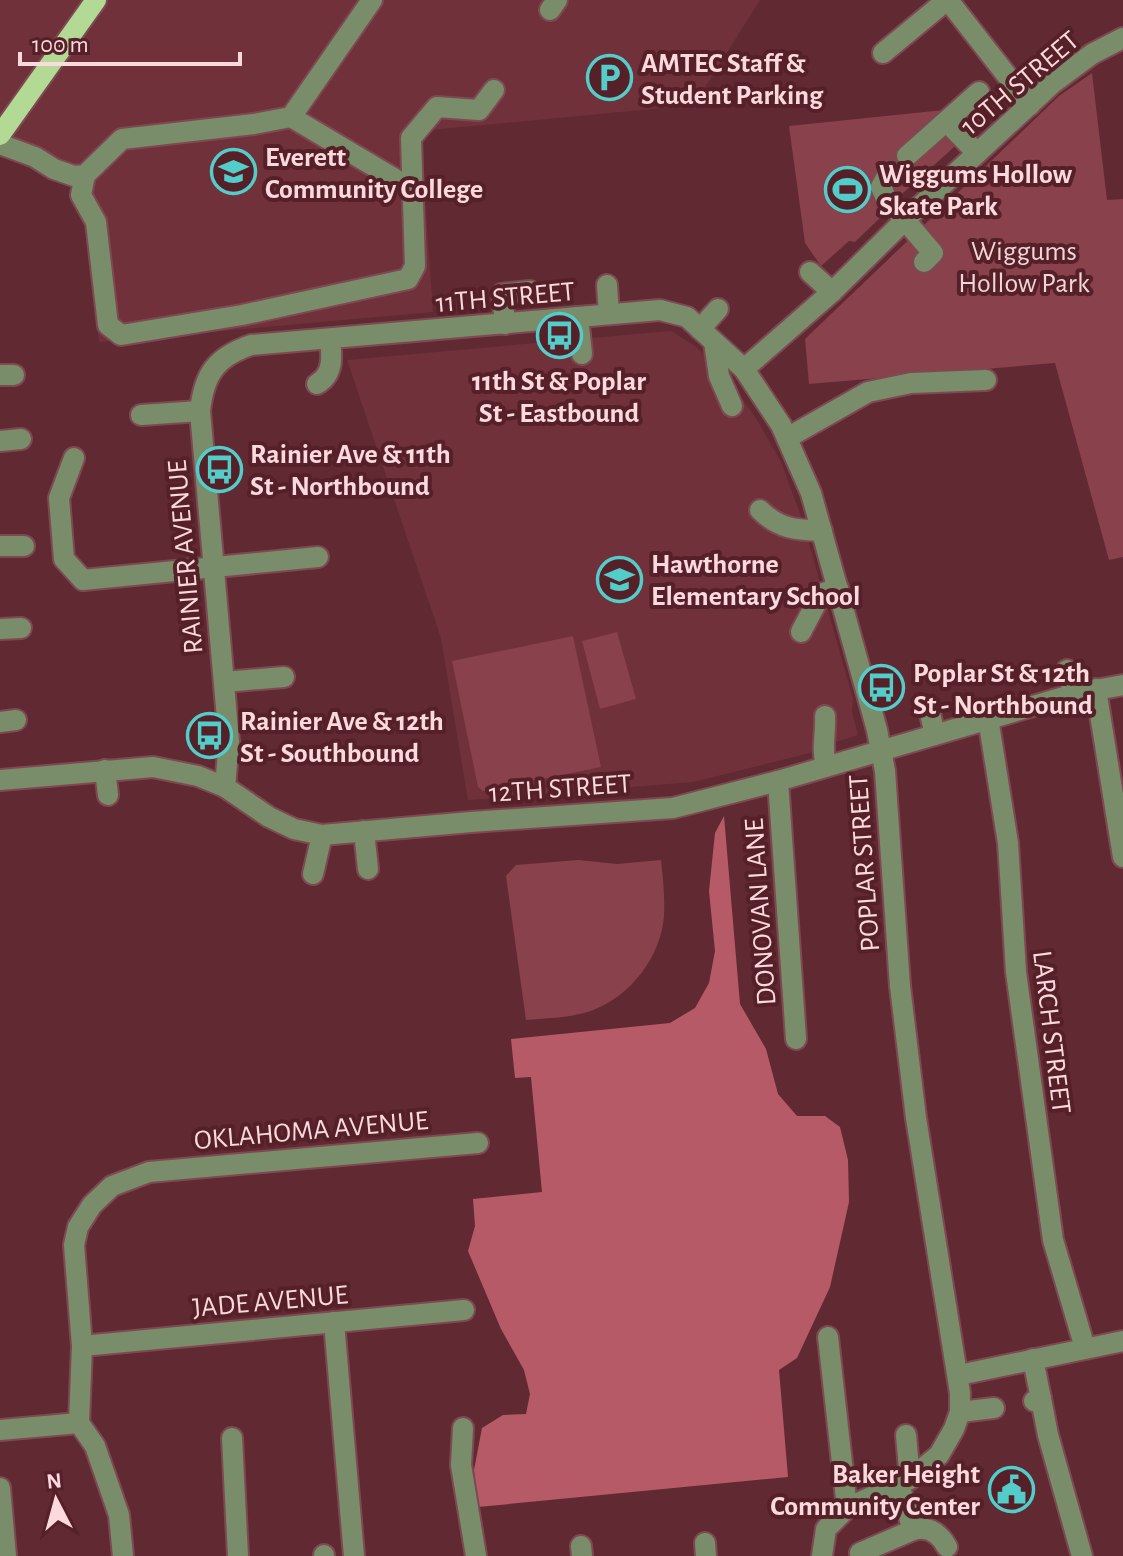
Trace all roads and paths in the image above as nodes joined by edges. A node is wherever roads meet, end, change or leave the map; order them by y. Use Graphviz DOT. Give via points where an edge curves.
graph roads {
  1 [pos="96,0"];
  2 [pos="372,0"];
  3 [pos="948,0"];
  4 [pos="1123,38"];
  5 [pos="883,53"];
  6 [pos="494,90"];
  7 [pos="979,92"];
  8 [pos="1030,105"];
  9 [pos="291,117"];
  10 [pos="947,122"];
  11 [pos="0,135"];
  12 [pos="0,144"];
  13 [pos="977,153"];
  14 [pos="907,156"];
  15 [pos="890,171"];
  16 [pos="85,175"];
  17 [pos="412,189"];
  18 [pos="905,220"];
  19 [pos="924,262"];
  20 [pos="810,272"];
  21 [pos="607,285"];
  22 [pos="530,291"];
  23 [pos="832,292"];
  24 [pos="718,309"];
  25 [pos="609,314"];
  26 [pos="578,317"];
  27 [pos="505,324"];
  28 [pos="707,336"];
  29 [pos="330,339"];
  30 [pos="251,345"];
  31 [pos="582,354"];
  32 [pos="744,369"];
  33 [pos="986,380"];
  34 [pos="317,384"];
  35 [pos="732,406"];
  36 [pos="200,411"];
  37 [pos="141,415"];
  38 [pos="787,438"];
  39 [pos="21,439"];
  40 [pos="0,441"];
  41 [pos="74,458"];
  42 [pos="760,510"];
  43 [pos="822,531"];
  44 [pos="0,546"];
  45 [pos="24,546"];
  46 [pos="318,557"];
  47 [pos="213,569"];
  48 [pos="838,588"];
  49 [pos="801,632"];
  50 [pos="1067,670"];
  51 [pos="284,677"];
  52 [pos="224,682"];
  53 [pos="1123,685"];
  54 [pos="1096,689"];
  55 [pos="1074,694"];
  56 [pos="929,709"];
  57 [pos="825,716"];
  58 [pos="988,718"];
  59 [pos="935,735"];
  60 [pos="882,750"];
  61 [pos="826,766"];
  62 [pos="105,770"];
  63 [pos="0,780"];
  64 [pos="778,781"];
  65 [pos="225,787"];
  66 [pos="108,795"];
  67 [pos="364,831"];
  68 [pos="322,835"];
  69 [pos="1123,857"];
  70 [pos="368,869"];
  71 [pos="313,874"];
  72 [pos="796,1039"];
  73 [pos="478,1143"];
  74 [pos="464,1310"];
  75 [pos="334,1322"];
  76 [pos="828,1337"];
  77 [pos="1123,1341"];
  78 [pos="82,1346"];
  79 [pos="1085,1348"];
  80 [pos="1033,1359"];
  81 [pos="959,1375"];
  82 [pos="994,1408"];
  83 [pos="960,1412"];
  84 [pos="79,1423"];
  85 [pos="463,1428"];
  86 [pos="0,1430"];
  87 [pos="906,1435"];
  88 [pos="232,1438"];
  89 [pos="904,1482"];
  90 [pos="0,1488"];
  91 [pos="847,1508"];
  92 [pos="913,1530"];
  93 [pos="947,1547"];
  94 [pos="860,1553"];
  95 [pos="6,1556"];
  96 [pos="123,1556"];
  97 [pos="238,1556"];
  98 [pos="354,1556"];
  99 [pos="476,1556"];
  100 [pos="822,1556"];
  101 [pos="1082,1556"];
  1 -- 11 [label="main road"];
  2 -- 9 [label="street"];
  3 -- 5 [label="street"];
  3 -- 8 [label="street"];
  4 -- 8 [label="street, 10TH STREET" via="1092,54"];
  6 -- 17 [label="street" via="479,110 437,107 426,117 411,138"];
  7 -- 10 [label="street"];
  8 -- 13 [label="street, 10TH STREET"];
  9 -- 16 [label="street" via="122,139"];
  9 -- 17 [label="street"];
  10 -- 13 [label="street"];
  10 -- 14 [label="street"];
  12 -- 16 [label="street" via="54,169"];
  13 -- 18 [label="street, 10TH STREET"];
  15 -- 18 [label="street" via="881,187"];
  16 -- 17 [label="street" via="81,195 96,222 108,325 121,335 408,279 415,266"];
  18 -- 19 [label="street" via="933,253"];
  18 -- 23 [label="street, 10TH STREET"];
  20 -- 23 [label="street"];
  21 -- 25 [label="street"];
  22 -- 27 [label="street" via="502,294"];
  23 -- 32 [label="street, 10TH STREET"];
  24 -- 28 [label="street"];
  25 -- 26 [label="street, 11TH STREET"];
  25 -- 28 [label="street, 11TH STREET" via="660,310 687,317"];
  26 -- 27 [label="street, 11TH STREET"];
  26 -- 31 [label="street"];
  27 -- 29 [label="street, 11TH STREET"];
  28 -- 32 [label="street, 11TH STREET"];
  28 -- 35 [label="street"];
  29 -- 30 [label="street, 11TH STREET"];
  29 -- 34 [label="street" via="330,367"];
  30 -- 36 [label="street, RAINIER AVENUE" via="219,362 202,392"];
  32 -- 38 [label="street, POPLAR STREET"];
  33 -- 38 [label="street" via="911,383 868,392"];
  36 -- 37 [label="street"];
  36 -- 47 [label="street, RAINIER AVENUE"];
  38 -- 43 [label="street, POPLAR STREET"];
  39 -- 40 [label="street"];
  41 -- 47 [label="street" via="59,498 64,559 83,589"];
  42 -- 43 [label="street" via="786,529"];
  43 -- 48 [label="street, POPLAR STREET"];
  44 -- 45 [label="street"];
  46 -- 47 [label="street"];
  47 -- 52 [label="street, RAINIER AVENUE"];
  48 -- 49 [label="street" via="821,594"];
  48 -- 60 [label="street, POPLAR STREET"];
  50 -- 55 [label="street"];
  51 -- 52 [label="street"];
  52 -- 65 [label="street, RAINIER AVENUE" via="229,741"];
  53 -- 54 [label="street, 12TH STREET"];
  54 -- 55 [label="street, 12TH STREET"];
  54 -- 69 [label="street"];
  55 -- 58 [label="street, 12TH STREET"];
  56 -- 59 [label="street"];
  57 -- 61 [label="street" via="821,748"];
  58 -- 59 [label="street, 12TH STREET"];
  58 -- 79 [label="street, LARCH STREET" via="1008,843 1016,972 1053,1240"];
  59 -- 60 [label="street, 12TH STREET"];
  60 -- 61 [label="street, 12TH STREET"];
  60 -- 81 [label="street, POPLAR STREET" via="916,1118"];
  61 -- 64 [label="street, 12TH STREET"];
  62 -- 63 [label="street, 12TH STREET"];
  62 -- 65 [label="street, 12TH STREET" via="198,776"];
  62 -- 66 [label="street"];
  64 -- 67 [label="street, 12TH STREET" via="673,808 387,821"];
  64 -- 72 [label="street, DONOVAN LANE"];
  65 -- 68 [label="street, 12TH STREET" via="269,817"];
  67 -- 68 [label="street, 12TH STREET"];
  67 -- 70 [label="street"];
  68 -- 71 [label="street"];
  73 -- 78 [label="street, OKLAHOMA AVENUE" via="149,1172 112,1186 92,1205 74,1245"];
  74 -- 75 [label="street, JADE AVENUE"];
  75 -- 78 [label="street, JADE AVENUE"];
  75 -- 98 [label="street"];
  76 -- 91 [label="street"];
  77 -- 79 [label="street"];
  78 -- 84 [label="street, OKLAHOMA AVENUE"];
  79 -- 80 [label="street"];
  80 -- 81 [label="street"];
  80 -- 101 [label="street" via="1038,1400"];
  81 -- 83 [label="street, POPLAR STREET"];
  82 -- 83 [label="street"];
  83 -- 89 [label="street" via="939,1455"];
  84 -- 86 [label="street"];
  84 -- 96 [label="street" via="95,1446 119,1515"];
  85 -- 99 [label="street" via="461,1465"];
  87 -- 89 [label="street"];
  88 -- 97 [label="street"];
  89 -- 91 [label="street"];
  89 -- 92 [label="street"];
  90 -- 95 [label="street"];
  91 -- 100 [label="street" via="826,1529"];
  92 -- 93 [label="street" via="932,1530"];
  92 -- 94 [label="street"];
}
